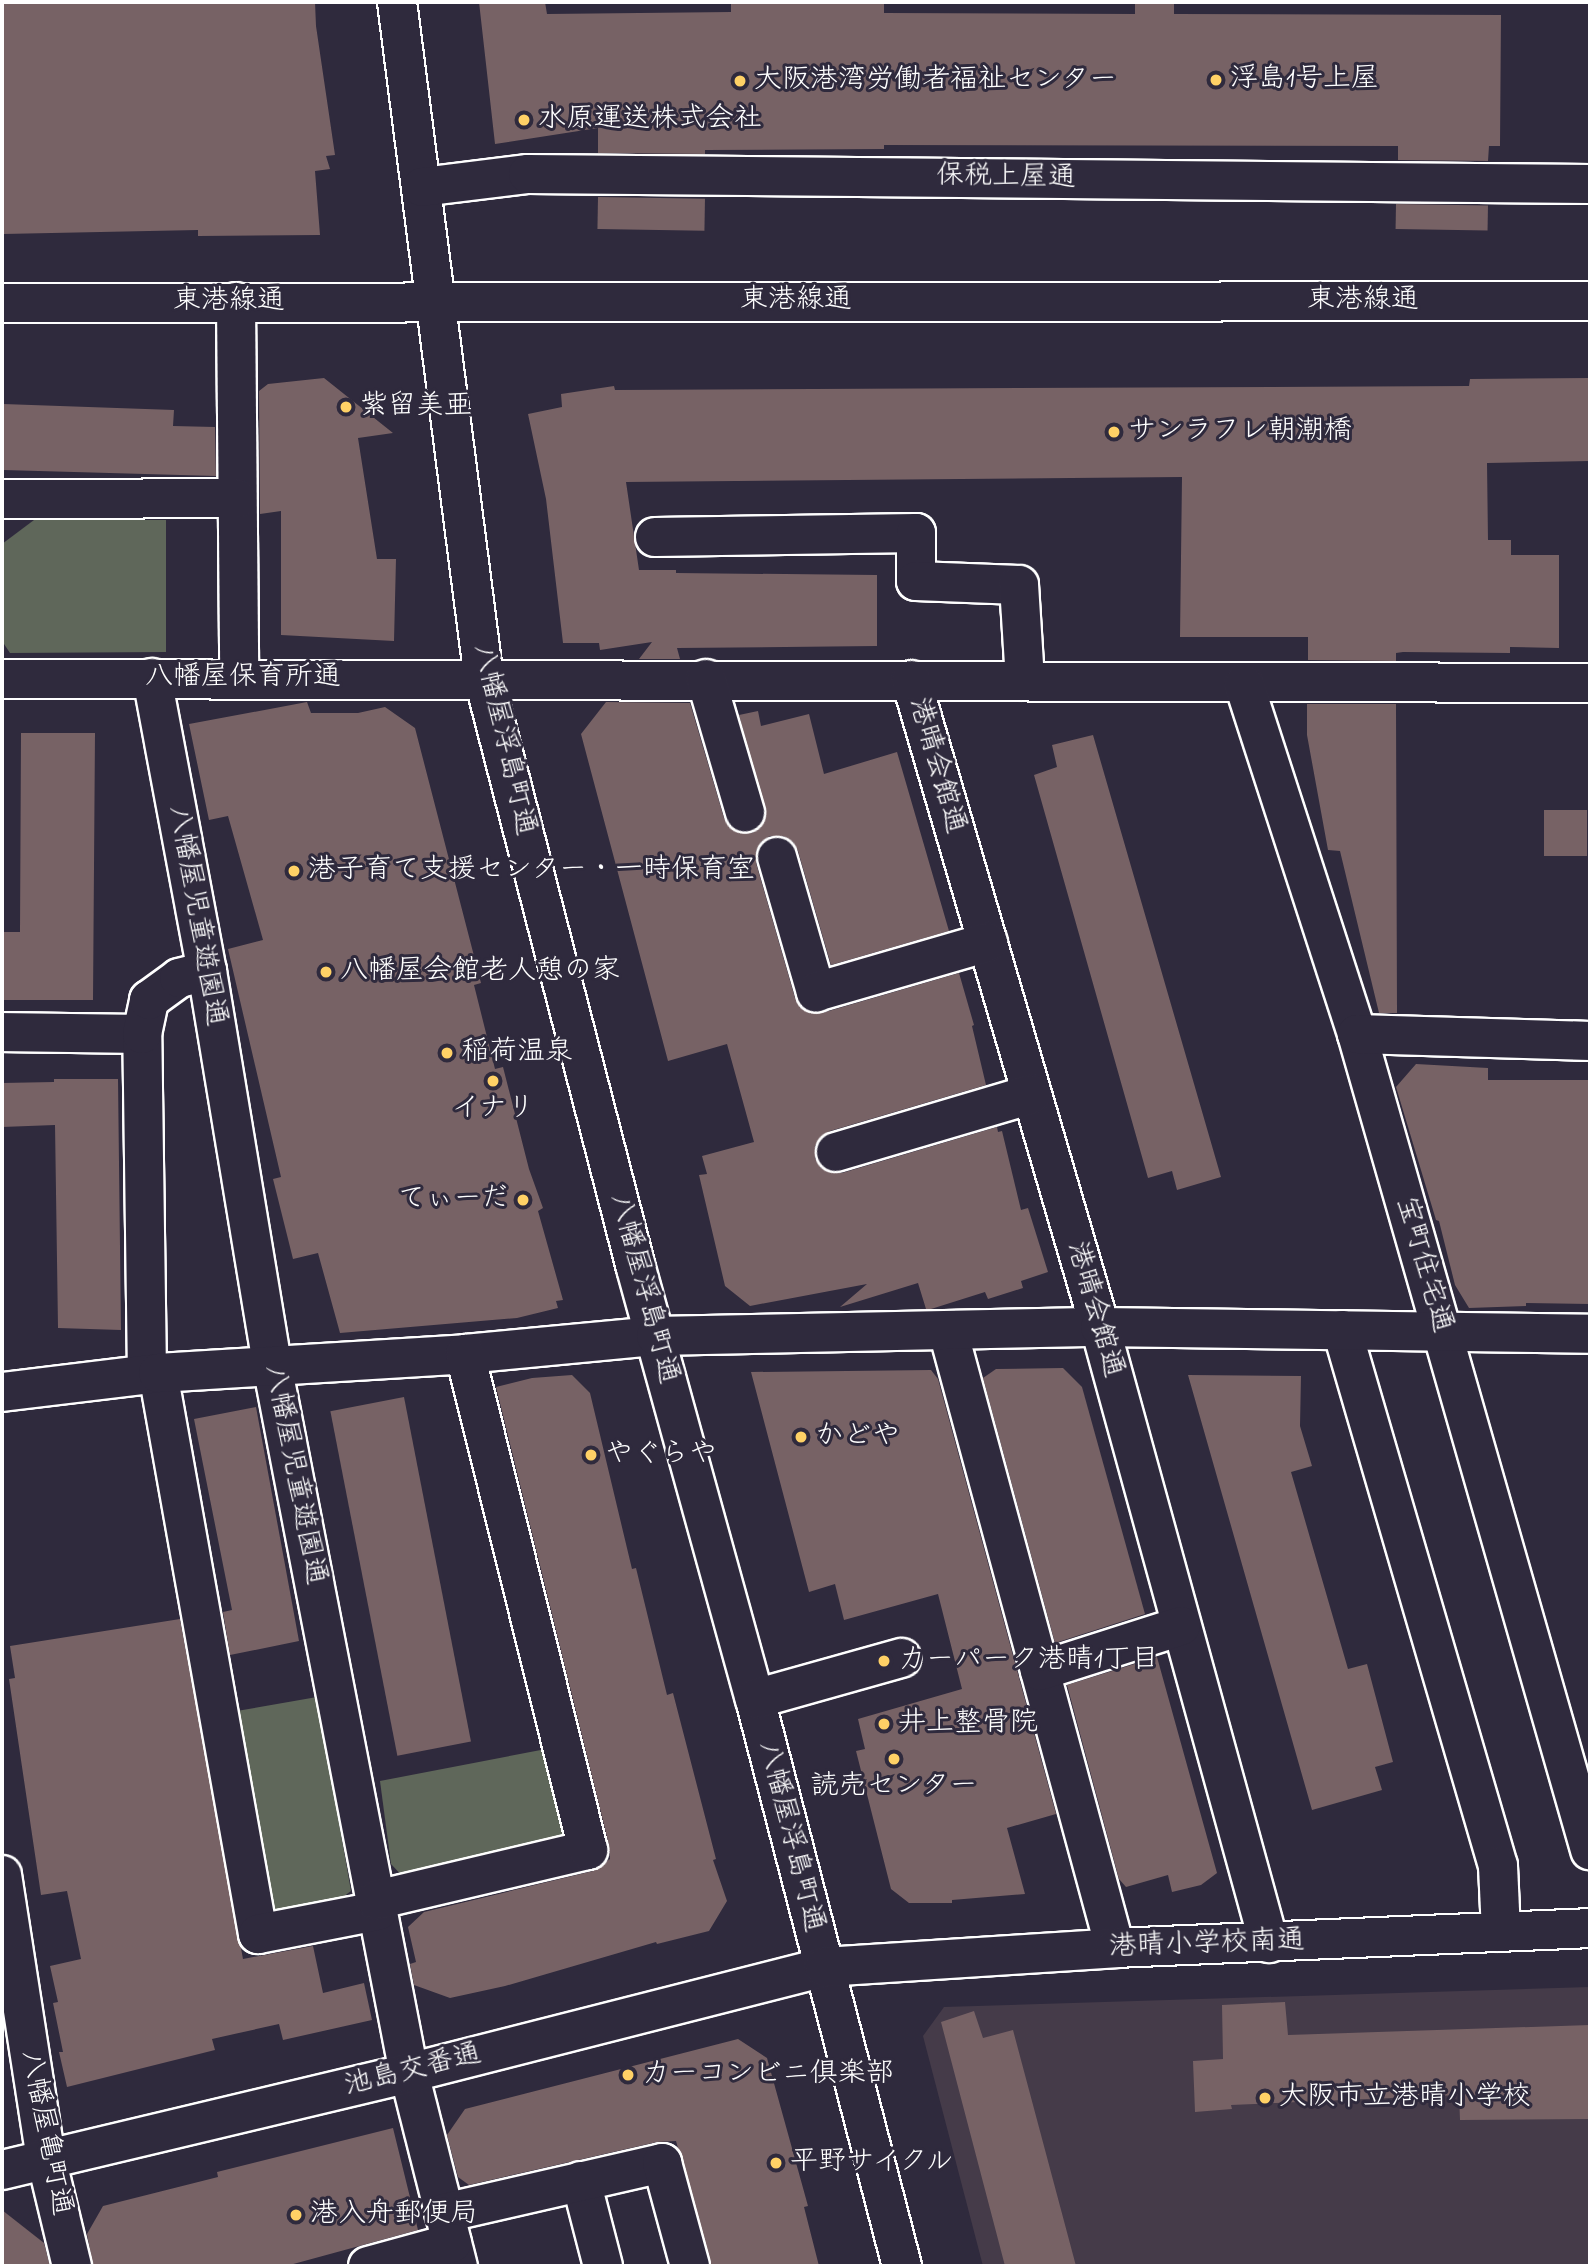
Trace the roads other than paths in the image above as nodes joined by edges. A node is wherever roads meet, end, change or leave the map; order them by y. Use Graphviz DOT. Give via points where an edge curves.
graph roads {
  1 [pos="397,2"];
  2 [pos="1590,184"];
  3 [pos="422,187"];
  4 [pos="1590,301"];
  5 [pos="236,302"];
  6 [pos="437,302"];
  7 [pos="2,303"];
  8 [pos="237,498"];
  9 [pos="2,499"];
  10 [pos="654,537"];
  11 [pos="152,678"];
  12 [pos="239,678"];
  13 [pos="2,679"];
  14 [pos="484,679"];
  15 [pos="706,679"];
  16 [pos="911,680"];
  17 [pos="1026,681"];
  18 [pos="1590,683"];
  19 [pos="1244,684"];
  20 [pos="745,812"];
  21 [pos="776,857"];
  22 [pos="988,942"];
  23 [pos="207,971"];
  24 [pos="2,1032"];
  25 [pos="142,1034"];
  26 [pos="1357,1034"];
  27 [pos="1590,1041"];
  28 [pos="1032,1094"];
  29 [pos="836,1152"];
  30 [pos="1100,1327"];
  31 [pos="948,1331"];
  32 [pos="1342,1331"];
  33 [pos="1442,1332"];
  34 [pos="1590,1334"];
  35 [pos="656,1336"];
  36 [pos="464,1354"];
  37 [pos="272,1366"];
  38 [pos="153,1374"];
  39 [pos="2,1392"];
  40 [pos="1181,1626"];
  41 [pos="901,1658"];
  42 [pos="1040,1671"];
  43 [pos="755,1699"];
  44 [pos="1590,1850"];
  45 [pos="2,1875"];
  46 [pos="377,1906"];
  47 [pos="1590,1928"];
  48 [pos="1501,1932"];
  49 [pos="1269,1942"];
  50 [pos="1115,1948"];
  51 [pos="824,1967"];
  52 [pos="408,2073"];
  53 [pos="46,2158"];
  54 [pos="2,2170"];
  55 [pos="581,2181"];
  56 [pos="452,2241"];
  57 [pos="72,2266"];
  58 [pos="368,2266"];
  59 [pos="603,2266"];
  60 [pos="690,2266"];
  61 [pos="902,2266"];
  1 -- 3 [label="street, 八幡屋浮島町通"];
  2 -- 3 [label="street, 保税上屋通" via="528,174"];
  3 -- 6 [label="street, 八幡屋浮島町通"];
  4 -- 6 [label="street, 東港線通"];
  5 -- 6 [label="street, 東港線通"];
  5 -- 7 [label="street, 東港線通"];
  5 -- 8 [label="street"];
  6 -- 14 [label="street, 八幡屋浮島町通"];
  8 -- 9 [label="street"];
  8 -- 12 [label="street"];
  10 -- 17 [label="street" via="916,533 916,581 1018,585"];
  11 -- 12 [label="street, 八幡屋保育所通"];
  11 -- 13 [label="street, 八幡屋保育所通"];
  11 -- 23 [label="street, 八幡屋児童遊園通"];
  12 -- 14 [label="street, 八幡屋保育所通"];
  14 -- 15 [label="street, 八幡屋保育所通"];
  14 -- 35 [label="street, 八幡屋浮島町通"];
  15 -- 16 [label="street, 八幡屋保育所通"];
  15 -- 20 [label="street"];
  16 -- 17 [label="street, 八幡屋保育所通"];
  16 -- 22 [label="street, 港晴会館通"];
  17 -- 19 [label="street, 八幡屋保育所通"];
  18 -- 19 [label="street, 八幡屋保育所通"];
  19 -- 26 [label="street, 宝町住宅通"];
  21 -- 22 [label="street" via="816,992"];
  22 -- 28 [label="street, 港晴会館通"];
  23 -- 25 [label="street" via="179,978 149,1000"];
  23 -- 37 [label="street, 八幡屋児童遊園通"];
  24 -- 25 [label="street"];
  25 -- 38 [label="street"];
  26 -- 27 [label="street"];
  26 -- 33 [label="street, 宝町住宅通"];
  28 -- 29 [label="street"];
  28 -- 30 [label="street, 港晴会館通"];
  30 -- 31 [label="street"];
  30 -- 32 [label="street"];
  30 -- 40 [label="street, 港晴会館通"];
  31 -- 35 [label="street"];
  31 -- 42 [label="street"];
  32 -- 33 [label="street"];
  32 -- 48 [label="street" via="1498,1866"];
  33 -- 34 [label="street"];
  33 -- 44 [label="street, 宝町住宅通"];
  35 -- 36 [label="street"];
  35 -- 43 [label="street, 八幡屋浮島町通"];
  36 -- 37 [label="street"];
  36 -- 46 [label="street" via="589,1850"];
  37 -- 38 [label="street"];
  37 -- 46 [label="street, 八幡屋児童遊園通"];
  38 -- 39 [label="street"];
  38 -- 46 [label="street" via="258,1934"];
  40 -- 42 [label="street"];
  40 -- 49 [label="street, 港晴会館通"];
  41 -- 43 [label="street"];
  42 -- 50 [label="street"];
  43 -- 51 [label="street, 八幡屋浮島町通"];
  45 -- 53 [label="street, 八幡屋亀町通"];
  46 -- 52 [label="street, 八幡屋児童遊園通"];
  47 -- 48 [label="street, 港晴小学校南通"];
  48 -- 49 [label="street, 港晴小学校南通"];
  49 -- 50 [label="street, 港晴小学校南通"];
  50 -- 51 [label="street, 港晴小学校南通"];
  51 -- 52 [label="street, 池島交番通"];
  51 -- 61 [label="street, 八幡屋浮島町通"];
  52 -- 53 [label="street, 池島交番通"];
  52 -- 56 [label="street, 八幡屋児童遊園通"];
  53 -- 54 [label="street, 池島交番通"];
  53 -- 57 [label="street, 八幡屋亀町通"];
  55 -- 56 [label="street"];
  55 -- 59 [label="street"];
  55 -- 60 [label="street" via="662,2162"];
  56 -- 58 [label="street"];
}
